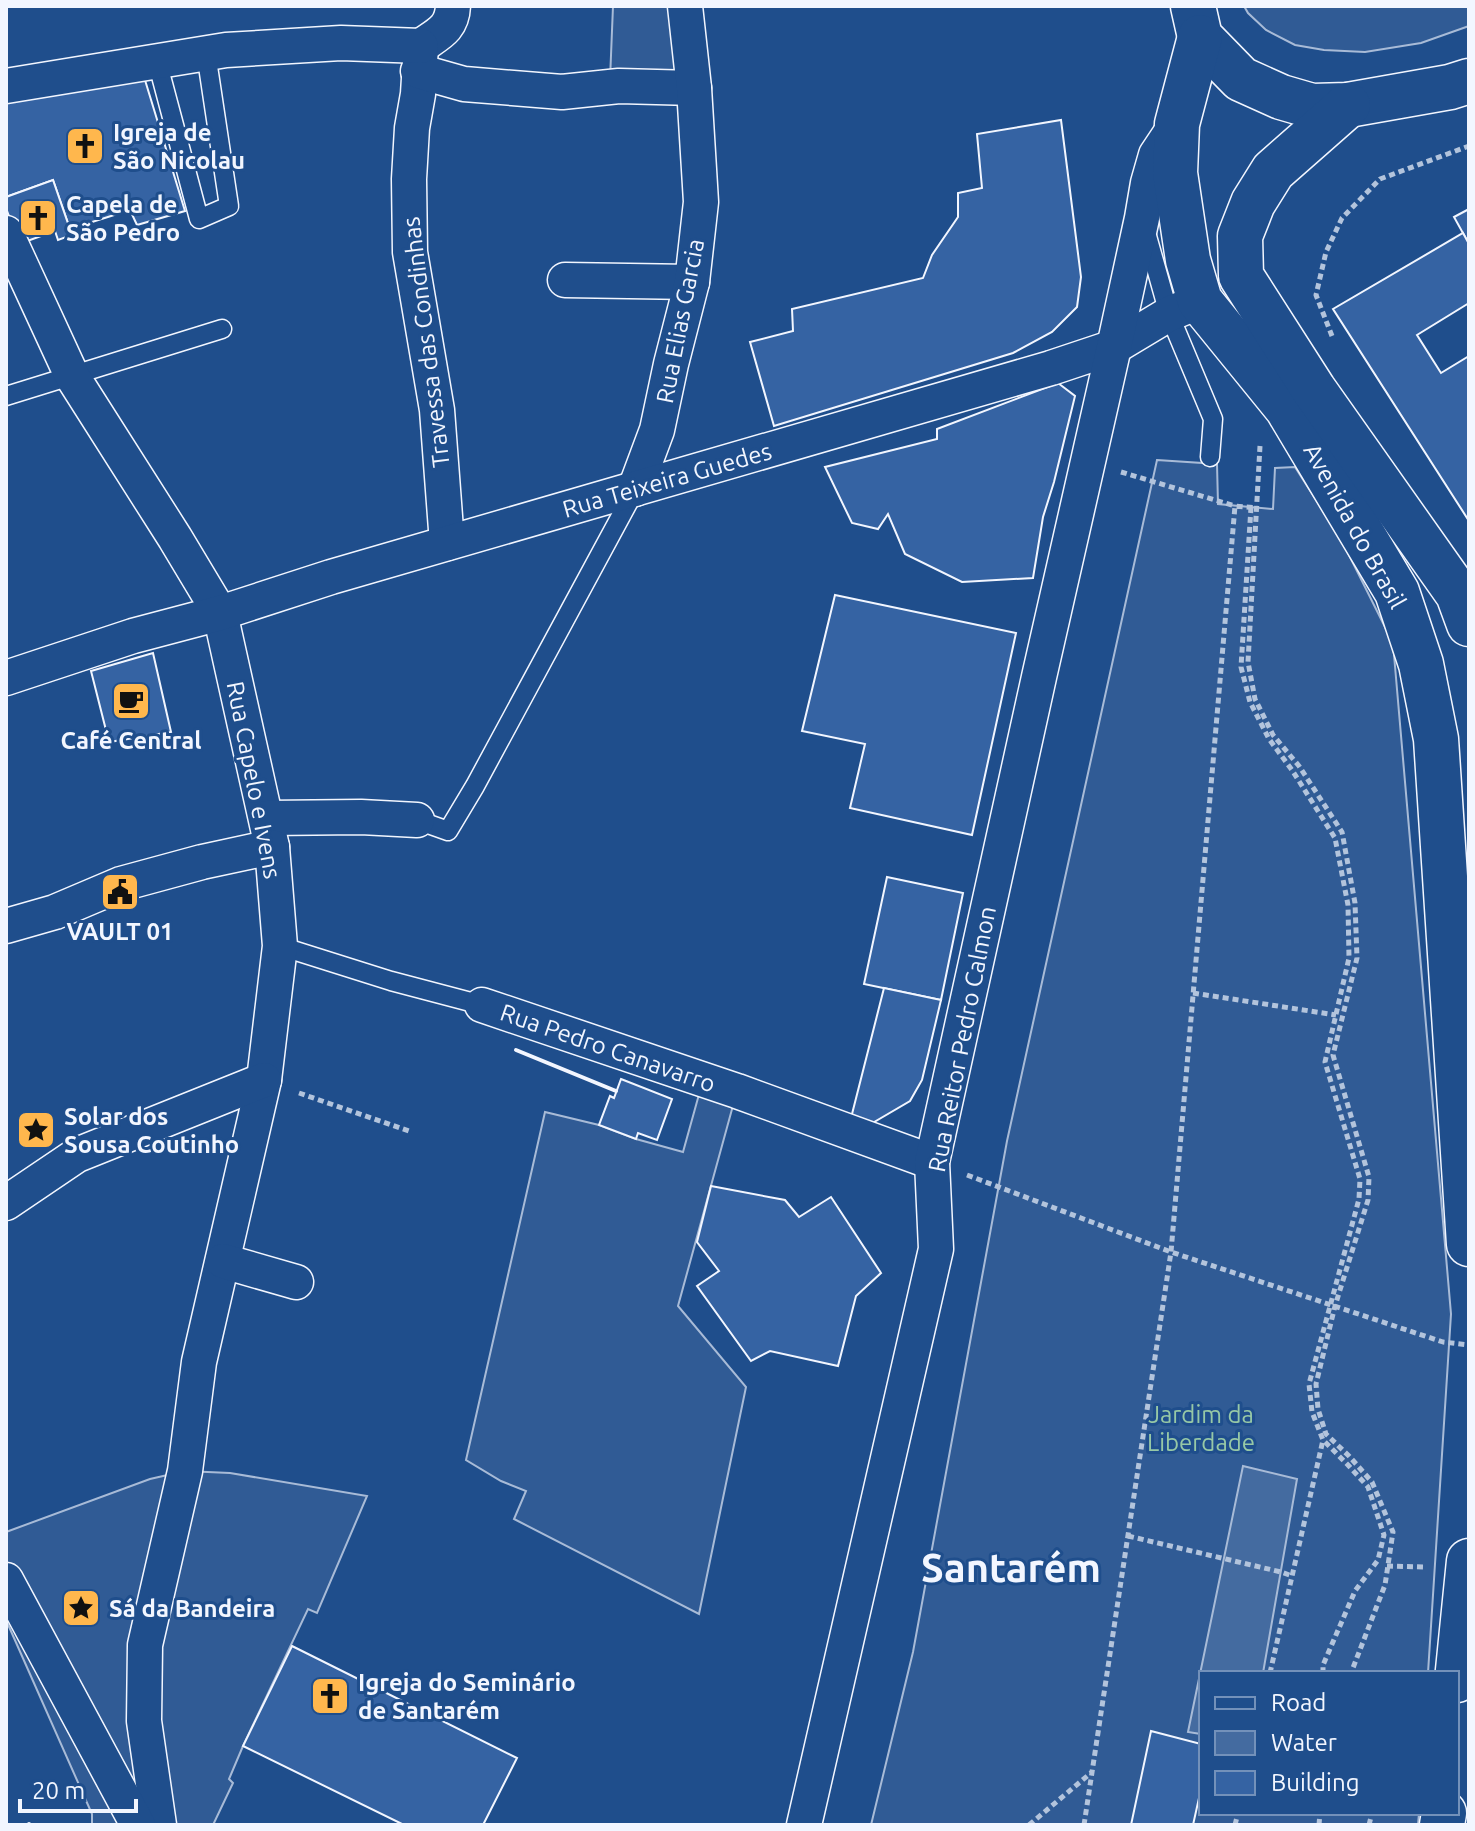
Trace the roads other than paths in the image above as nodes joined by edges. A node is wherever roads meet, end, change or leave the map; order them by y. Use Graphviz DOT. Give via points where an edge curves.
graph roads {
  1 [pos="453,6"];
  2 [pos="685,6"];
  3 [pos="1196,22"];
  4 [pos="206,53"];
  5 [pos="420,58"];
  6 [pos="157,61"];
  7 [pos="1469,81"];
  8 [pos="6,86"];
  9 [pos="694,88"];
  10 [pos="1348,105"];
  11 [pos="1177,124"];
  12 [pos="1142,218"];
  13 [pos="6,233"];
  14 [pos="565,280"];
  15 [pos="692,282"];
  16 [pos="1185,308"];
  17 [pos="222,329"];
  18 [pos="1114,347"];
  19 [pos="72,376"];
  20 [pos="6,396"];
  21 [pos="1210,457"];
  22 [pos="635,489"];
  23 [pos="447,543"];
  24 [pos="220,613"];
  25 [pos="1469,624"];
  26 [pos="6,678"];
  27 [pos="417,820"];
  28 [pos="270,833"];
  29 [pos="6,926"];
  30 [pos="280,946"];
  31 [pos="482,1005"];
  32 [pos="264,1080"];
  33 [pos="932,1162"];
  34 [pos="6,1203"];
  35 [pos="1469,1244"];
  36 [pos="223,1261"];
  37 [pos="296,1282"];
  38 [pos="1469,1561"];
  39 [pos="6,1580"];
  40 [pos="1458,1671"];
  41 [pos="138,1825"];
  42 [pos="159,1825"];
  43 [pos="804,1825"];
  1 -- 5 [label="street" via="448,28"];
  2 -- 9 [label="street, Rua Elias Garcia"];
  3 -- 10 [label="main road" via="1241,79 1312,106"];
  3 -- 11 [label="main road, Avenida do Brasil"];
  4 -- 5 [label="street" via="341,43"];
  4 -- 6 [label="street"];
  4 -- 6 [label="lane" via="229,206 199,219"];
  5 -- 9 [label="street" via="464,84 562,92 619,86"];
  5 -- 23 [label="street, Travessa das Condinhas" via="409,179 410,252 437,410"];
  6 -- 8 [label="street"];
  7 -- 10 [label="main road"];
  9 -- 15 [label="street, Rua Elias Garcia" via="701,202"];
  10 -- 25 [label="main road, Avenida do Brasil" via="1273,171 1259,192 1240,236 1241,276 1458,594"];
  11 -- 12 [label="street, Rua Reitor Pedro Calmon" via="1156,155"];
  11 -- 16 [label="main road, Avenida do Brasil" via="1175,173 1188,260"];
  12 -- 16 [label="lane"];
  12 -- 18 [label="street, Rua Reitor Pedro Calmon"];
  13 -- 19 [label="street, Rua Capelo e Ivens"];
  14 -- 15 [label="street"];
  15 -- 22 [label="street, Rua Elias Garcia" via="657,430"];
  16 -- 18 [label="street"];
  16 -- 21 [label="lane" via="1213,419"];
  16 -- 35 [label="main road, Avenida do Brasil" via="1287,408 1397,592 1421,664 1436,739"];
  17 -- 19 [label="lane"];
  18 -- 22 [label="street, Rua Teixeira Guedes"];
  18 -- 33 [label="street, Rua Reitor Pedro Calmon"];
  19 -- 20 [label="lane"];
  19 -- 24 [label="street, Rua Capelo e Ivens"];
  22 -- 23 [label="street, Rua Teixeira Guedes"];
  22 -- 27 [label="lane" via="448,831"];
  23 -- 24 [label="street, Rua Teixeira Guedes"];
  24 -- 26 [label="street, Rua Teixeira Guedes"];
  24 -- 28 [label="street, Rua Capelo e Ivens"];
  27 -- 28 [label="street" via="361,817"];
  28 -- 29 [label="street" via="202,862 121,884"];
  28 -- 30 [label="street, Rua Capelo e Ivens"];
  30 -- 31 [label="lane, Rua Pedro Canavarro"];
  30 -- 32 [label="street, Rua Capelo e Ivens"];
  31 -- 33 [label="street, Rua Pedro Canavarro"];
  32 -- 34 [label="street" via="77,1155"];
  32 -- 36 [label="street, Rua Capelo e Ivens"];
  33 -- 43 [label="street, Rua Reitor Pedro Calmon" via="936,1249"];
  36 -- 37 [label="street"];
  36 -- 42 [label="street, Rua Capelo e Ivens" via="199,1362 185,1471 145,1645 144,1721"];
  38 -- 40 [label="main road"];
  39 -- 41 [label="street"];
}
